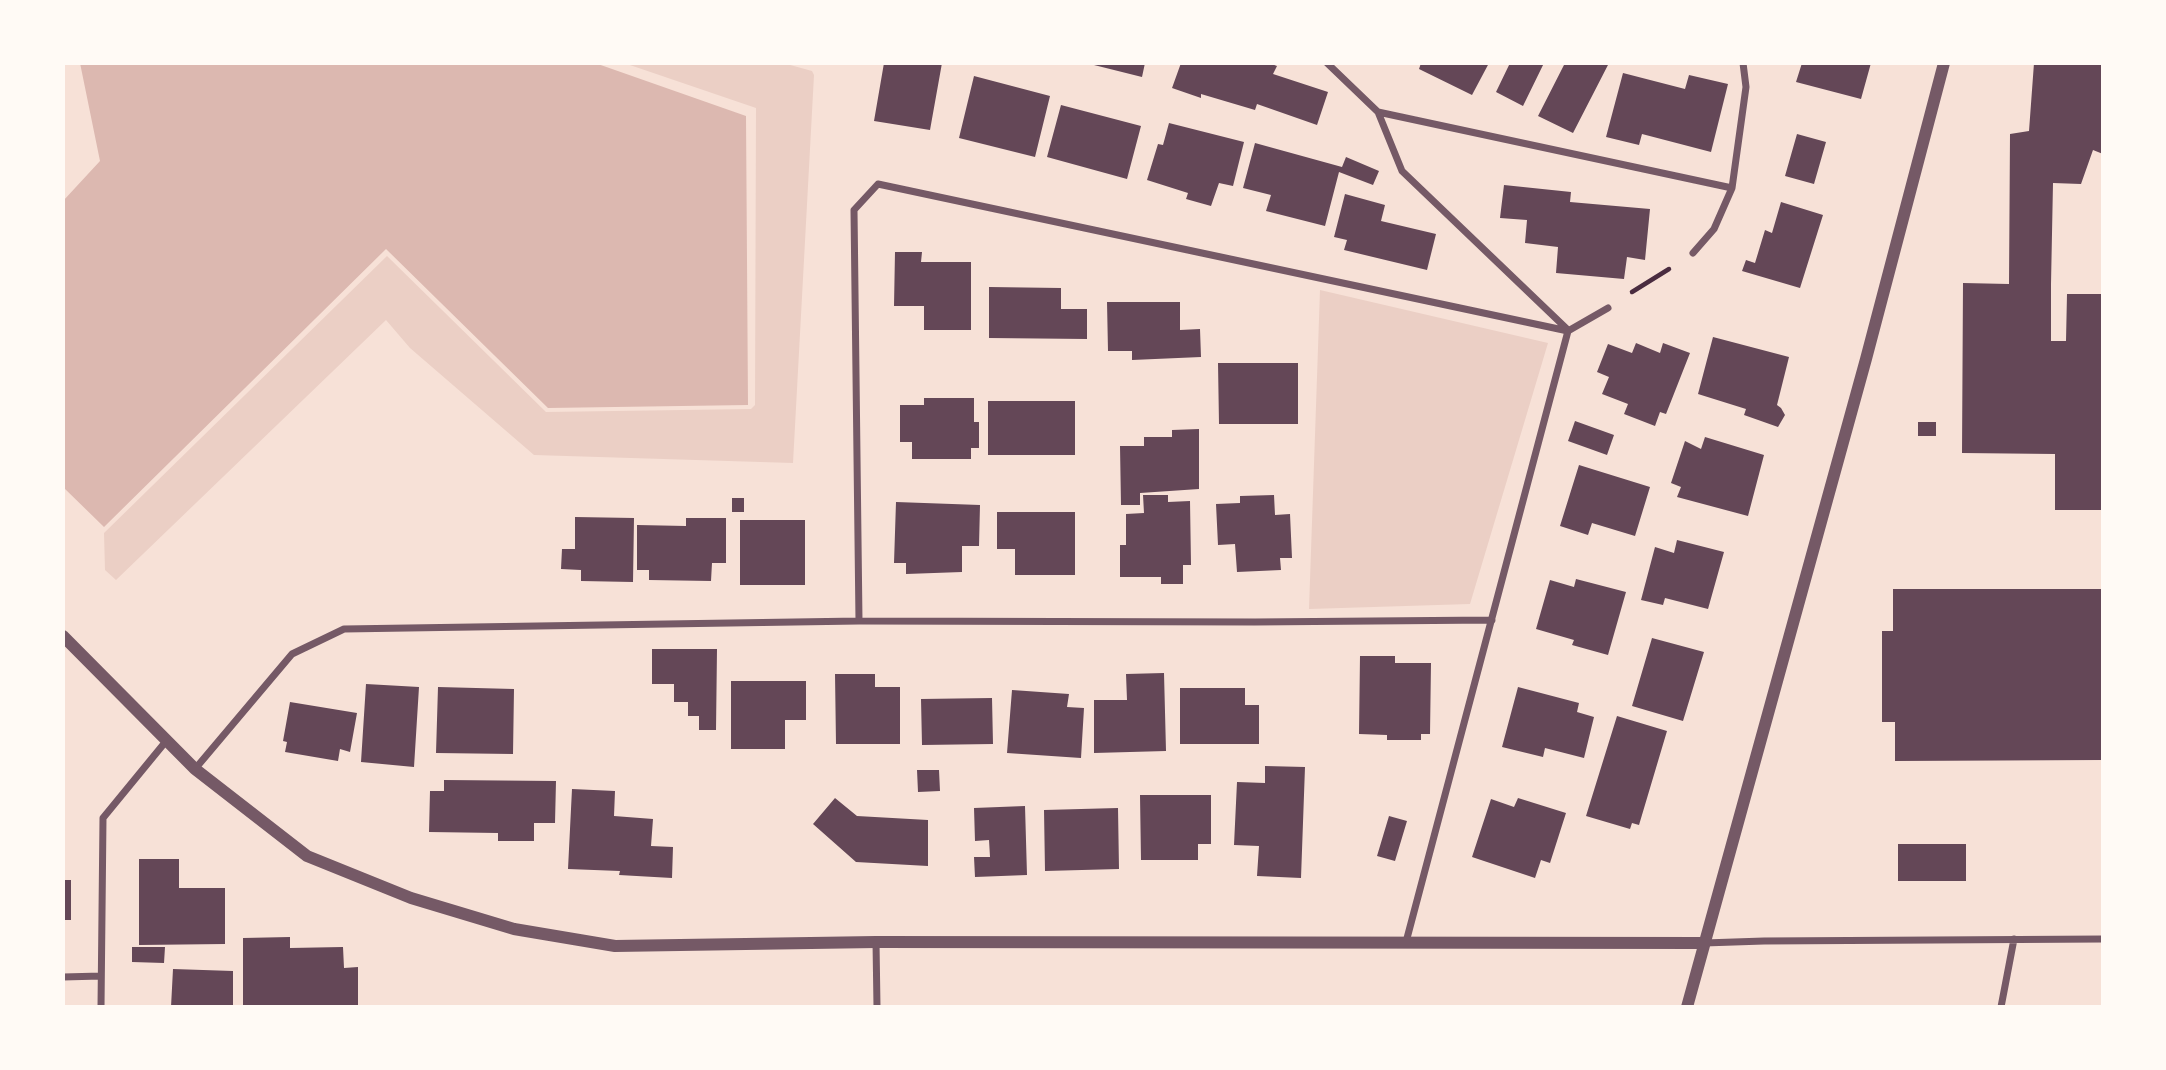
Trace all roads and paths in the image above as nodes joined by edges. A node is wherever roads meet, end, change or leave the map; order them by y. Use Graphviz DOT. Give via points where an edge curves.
graph roads {
  1 [pos="1327,63"];
  2 [pos="1743,63"];
  3 [pos="1944,63"];
  4 [pos="1378,111"];
  5 [pos="1732,188"];
  6 [pos="1693,253"];
  7 [pos="1608,308"];
  8 [pos="1568,331"];
  9 [pos="1492,620"];
  10 [pos="859,621"];
  11 [pos="63,636"];
  12 [pos="167,740"];
  13 [pos="195,769"];
  14 [pos="2014,939"];
  15 [pos="2103,939"];
  16 [pos="876,942"];
  17 [pos="1406,942"];
  18 [pos="1703,943"];
  19 [pos="63,976"];
  20 [pos="101,976"];
  21 [pos="101,1007"];
  22 [pos="877,1007"];
  23 [pos="1687,1007"];
  24 [pos="2001,1007"];
  1 -- 4 [label="street"];
  2 -- 5 [label="street" via="1746,87"];
  3 -- 18 [label="street"];
  4 -- 5 [label="street"];
  4 -- 8 [label="street" via="1402,171"];
  5 -- 6 [label="street" via="1714,229"];
  6 -- 7 [label="path"];
  7 -- 8 [label="street"];
  8 -- 9 [label="street"];
  8 -- 10 [label="street" via="877,184 854,210"];
  9 -- 10 [label="street"];
  9 -- 17 [label="street"];
  10 -- 13 [label="street" via="344,629 292,654"];
  11 -- 12 [label="street"];
  12 -- 13 [label="street"];
  12 -- 20 [label="street" via="103,818"];
  13 -- 16 [label="street" via="307,856 411,898 514,929 615,946"];
  14 -- 15 [label="street"];
  14 -- 18 [label="street"];
  14 -- 24 [label="street"];
  16 -- 17 [label="street"];
  16 -- 22 [label="street"];
  17 -- 18 [label="street"];
  18 -- 23 [label="street"];
  19 -- 20 [label="street"];
  20 -- 21 [label="street"];
}
